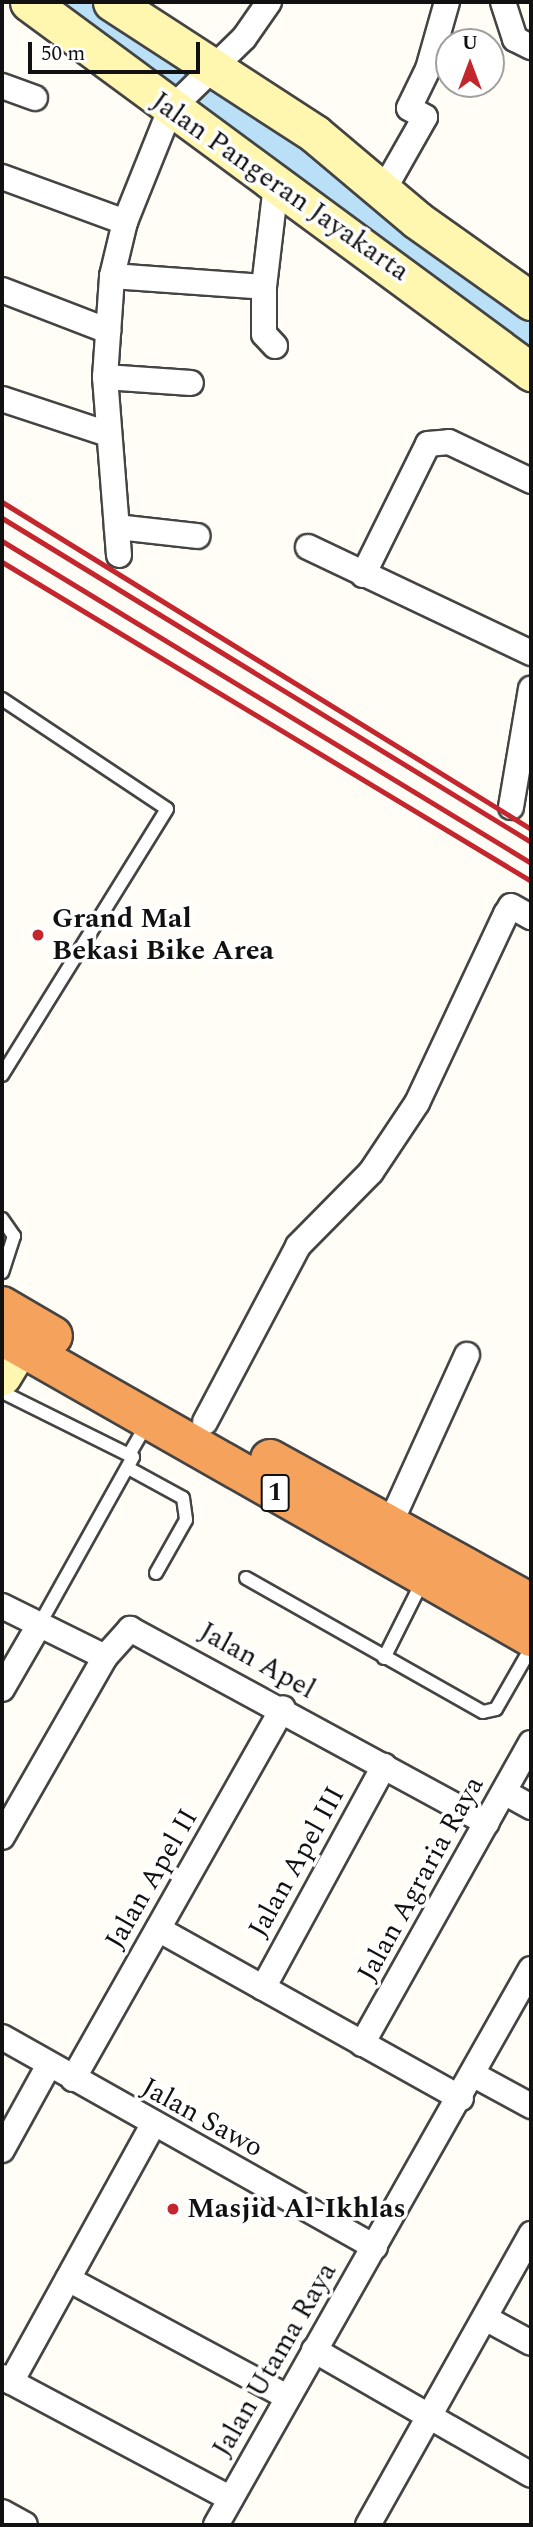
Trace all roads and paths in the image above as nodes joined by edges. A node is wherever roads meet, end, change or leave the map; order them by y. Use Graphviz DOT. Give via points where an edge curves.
graph roads {
  1 [pos="29,2"];
  2 [pos="112,2"];
  3 [pos="269,2"];
  4 [pos="447,2"];
  5 [pos="503,2"];
  6 [pos="531,47"];
  7 [pos="210,68"];
  8 [pos="2,86"];
  9 [pos="35,98"];
  10 [pos="171,109"];
  11 [pos="2,177"];
  12 [pos="276,185"];
  13 [pos="383,191"];
  14 [pos="125,222"];
  15 [pos="112,276"];
  16 [pos="264,287"];
  17 [pos="2,290"];
  18 [pos="531,301"];
  19 [pos="108,331"];
  20 [pos="275,346"];
  21 [pos="531,372"];
  22 [pos="105,377"];
  23 [pos="191,383"];
  24 [pos="2,399"];
  25 [pos="108,434"];
  26 [pos="531,481"];
  27 [pos="117,527"];
  28 [pos="197,536"];
  29 [pos="308,547"];
  30 [pos="119,555"];
  31 [pos="363,575"];
  32 [pos="531,653"];
  33 [pos="531,689"];
  34 [pos="2,699"];
  35 [pos="510,807"];
  36 [pos="531,917"];
  37 [pos="2,1075"];
  38 [pos="2,1219"];
  39 [pos="8,1322"];
  40 [pos="467,1355"];
  41 [pos="2,1392"];
  42 [pos="149,1420"];
  43 [pos="205,1422"];
  44 [pos="130,1453"];
  45 [pos="130,1469"];
  46 [pos="389,1527"];
  47 [pos="156,1573"];
  48 [pos="246,1578"];
  49 [pos="424,1578"];
  50 [pos="531,1603"];
  51 [pos="2,1606"];
  52 [pos="39,1625"];
  53 [pos="531,1637"];
  54 [pos="531,1648"];
  55 [pos="105,1657"];
  56 [pos="384,1658"];
  57 [pos="2,1689"];
  58 [pos="283,1708"];
  59 [pos="531,1743"];
  60 [pos="384,1766"];
  61 [pos="505,1792"];
  62 [pos="531,1807"];
  63 [pos="487,1824"];
  64 [pos="2,1837"];
  65 [pos="158,1929"];
  66 [pos="531,1969"];
  67 [pos="262,1988"];
  68 [pos="2,2038"];
  69 [pos="362,2044"];
  70 [pos="49,2065"];
  71 [pos="474,2075"];
  72 [pos="73,2079"];
  73 [pos="461,2098"];
  74 [pos="531,2106"];
  75 [pos="153,2125"];
  76 [pos="2,2150"];
  77 [pos="531,2234"];
  78 [pos="374,2247"];
  79 [pos="68,2279"];
  80 [pos="485,2318"];
  81 [pos="531,2343"];
  82 [pos="314,2350"];
  83 [pos="7,2379"];
  84 [pos="287,2397"];
  85 [pos="429,2417"];
  86 [pos="531,2475"];
  87 [pos="231,2499"];
  88 [pos="2,2512"];
  89 [pos="374,2523"];
  90 [pos="25,2525"];
  91 [pos="216,2525"];
  1 -- 10 [label="street, Jalan Pangeran Jayakarta"];
  2 -- 7 [label="street, Jalan Pangeran Jayakarta"];
  3 -- 7 [label="street" via="244,38"];
  4 -- 13 [label="street" via="428,69 409,108 425,117"];
  5 -- 6 [label="street" via="515,39"];
  7 -- 10 [label="street"];
  7 -- 13 [label="street, Jalan Pangeran Jayakarta"];
  8 -- 9 [label="street"];
  10 -- 12 [label="street, Jalan Pangeran Jayakarta"];
  10 -- 14 [label="street"];
  11 -- 14 [label="street"];
  12 -- 16 [label="street"];
  12 -- 21 [label="street, Jalan Pangeran Jayakarta"];
  13 -- 18 [label="street, Jalan Pangeran Jayakarta"];
  14 -- 15 [label="street"];
  15 -- 16 [label="street"];
  15 -- 19 [label="street"];
  16 -- 20 [label="street" via="264,334"];
  17 -- 19 [label="street"];
  19 -- 22 [label="street"];
  22 -- 23 [label="street"];
  22 -- 25 [label="street"];
  24 -- 25 [label="street"];
  25 -- 27 [label="street"];
  26 -- 31 [label="street" via="449,442 428,444"];
  27 -- 28 [label="street"];
  27 -- 30 [label="street"];
  29 -- 31 [label="street"];
  31 -- 32 [label="street"];
  33 -- 35 [label="street"];
  34 -- 37 [label="lane" via="167,809"];
  36 -- 43 [label="street" via="511,906 417,1103 371,1172 298,1246"];
  38 -- 39 [label="lane" via="14,1236"];
  39 -- 42 [label="highway, 1"];
  39 -- 43 [label="highway, 1"];
  40 -- 46 [label="street"];
  41 -- 44 [label="lane"];
  42 -- 44 [label="lane"];
  42 -- 49 [label="highway, 1"];
  43 -- 46 [label="highway, 1"];
  44 -- 45 [label="lane"];
  45 -- 47 [label="lane" via="183,1498 186,1520"];
  45 -- 52 [label="lane"];
  46 -- 50 [label="highway, 1"];
  48 -- 56 [label="lane"];
  49 -- 53 [label="highway, 1"];
  49 -- 56 [label="lane"];
  51 -- 52 [label="street"];
  52 -- 55 [label="street"];
  52 -- 57 [label="street"];
  54 -- 56 [label="lane" via="490,1712"];
  55 -- 58 [label="street, Jalan Apel" via="134,1629"];
  55 -- 64 [label="street"];
  58 -- 60 [label="street, Jalan Apel"];
  58 -- 65 [label="street, Jalan Apel II"];
  59 -- 61 [label="street, Jalan Agraria Raya"];
  60 -- 63 [label="street, Jalan Apel"];
  60 -- 67 [label="street, Jalan Apel III"];
  61 -- 62 [label="street"];
  61 -- 63 [label="street, Jalan Agraria Raya"];
  63 -- 69 [label="street, Jalan Agraria Raya"];
  65 -- 67 [label="street"];
  65 -- 72 [label="street, Jalan Apel II"];
  66 -- 71 [label="street, Jalan Utama Raya"];
  67 -- 69 [label="street"];
  68 -- 70 [label="street, Jalan Sawo"];
  69 -- 73 [label="street"];
  70 -- 72 [label="street, Jalan Sawo"];
  70 -- 76 [label="street"];
  71 -- 73 [label="street, Jalan Utama Raya"];
  71 -- 74 [label="street"];
  72 -- 75 [label="street, Jalan Sawo"];
  73 -- 78 [label="street, Jalan Utama Raya"];
  75 -- 78 [label="street, Jalan Sawo"];
  75 -- 79 [label="street"];
  77 -- 80 [label="street"];
  78 -- 82 [label="street, Jalan Utama Raya"];
  79 -- 83 [label="street"];
  79 -- 84 [label="street"];
  80 -- 81 [label="street"];
  80 -- 85 [label="street"];
  82 -- 84 [label="street, Jalan Utama Raya"];
  82 -- 85 [label="street"];
  83 -- 87 [label="street"];
  84 -- 87 [label="street, Jalan Utama Raya"];
  85 -- 86 [label="street"];
  85 -- 89 [label="street"];
  87 -- 91 [label="street, Jalan Utama Raya"];
  88 -- 90 [label="street"];
}
